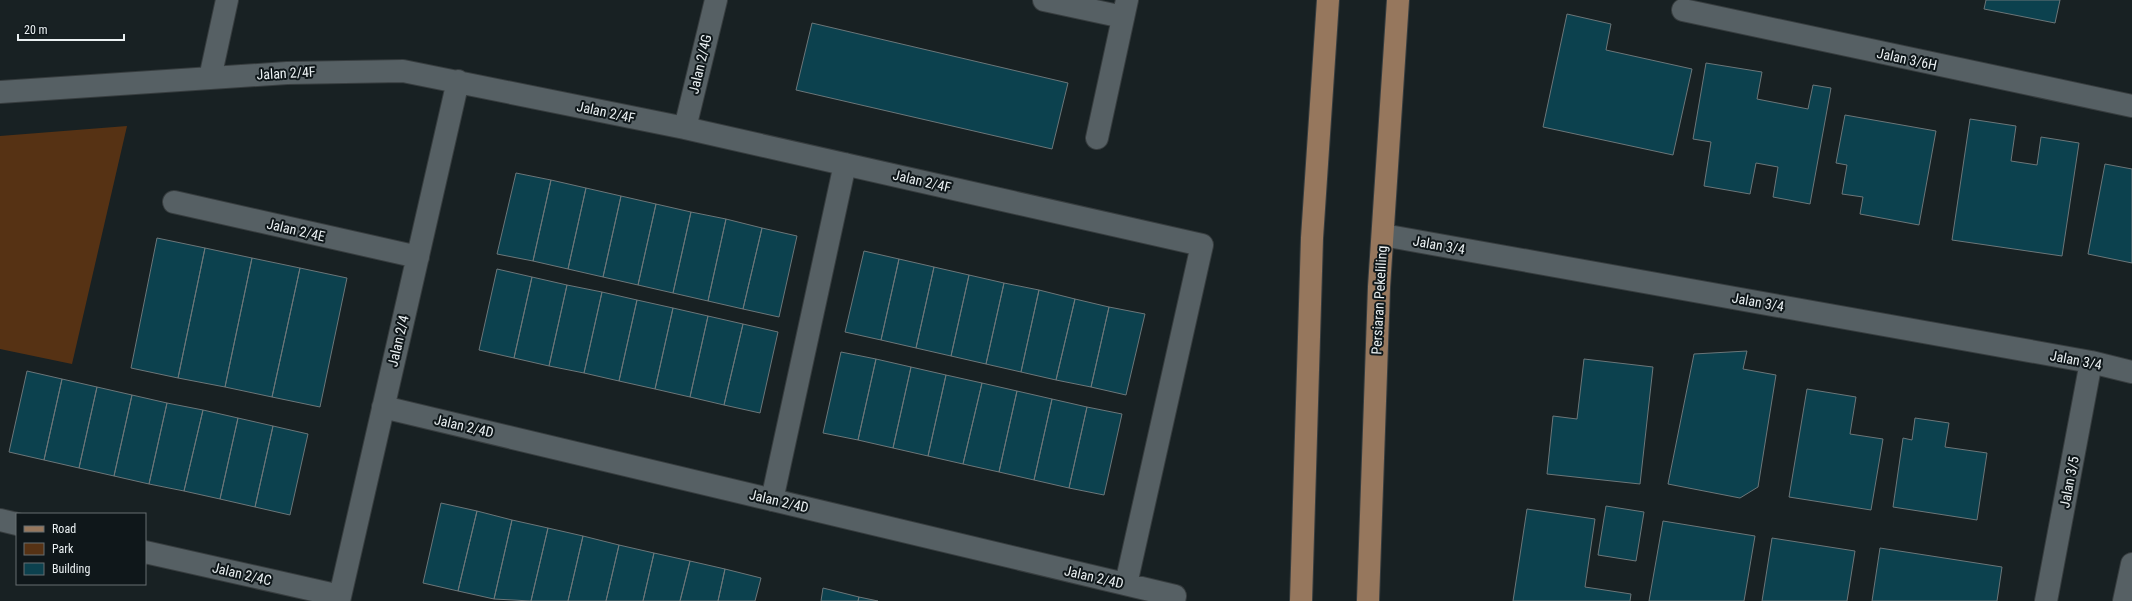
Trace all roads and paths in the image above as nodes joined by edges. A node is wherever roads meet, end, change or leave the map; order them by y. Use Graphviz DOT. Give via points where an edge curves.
graph roads {
  1 [pos="227,0"];
  2 [pos="716,0"];
  3 [pos="1044,0"];
  4 [pos="1328,0"];
  5 [pos="1398,0"];
  6 [pos="1125,9"];
  7 [pos="1683,10"];
  8 [pos="210,78"];
  9 [pos="458,81"];
  10 [pos="0,92"];
  11 [pos="2132,106"];
  12 [pos="685,128"];
  13 [pos="1097,138"];
  14 [pos="845,164"];
  15 [pos="174,202"];
  16 [pos="1383,235"];
  17 [pos="418,257"];
  18 [pos="2091,362"];
  19 [pos="2132,372"];
  20 [pos="383,407"];
  21 [pos="772,500"];
  22 [pos="0,520"];
  23 [pos="16,524"];
  24 [pos="146,552"];
  25 [pos="2132,564"];
  26 [pos="1126,584"];
  27 [pos="339,598"];
  28 [pos="1174,599"];
  29 [pos="1301,601"];
  30 [pos="1368,601"];
  31 [pos="2046,601"];
  32 [pos="2124,601"];
  1 -- 8 [label="street"];
  2 -- 12 [label="street, Jalan 2/4G"];
  3 -- 6 [label="street"];
  4 -- 29 [label="main road" via="1312,238"];
  5 -- 16 [label="main road, Persiaran Pekeliling"];
  6 -- 13 [label="street"];
  7 -- 11 [label="street, Jalan 3/6H"];
  8 -- 9 [label="street, Jalan 2/4F" via="288,72 372,70 403,71"];
  8 -- 10 [label="street, Jalan 2/4F"];
  9 -- 12 [label="street, Jalan 2/4F"];
  9 -- 17 [label="street, Jalan 2/4"];
  12 -- 14 [label="street, Jalan 2/4F"];
  14 -- 21 [label="street"];
  14 -- 26 [label="street, Jalan 2/4F" via="1202,245"];
  15 -- 17 [label="street, Jalan 2/4E"];
  16 -- 18 [label="street, Jalan 3/4"];
  16 -- 30 [label="main road, Persiaran Pekeliling"];
  17 -- 20 [label="street, Jalan 2/4"];
  18 -- 19 [label="street, Jalan 3/4"];
  18 -- 31 [label="street, Jalan 3/5"];
  20 -- 21 [label="street, Jalan 2/4D"];
  20 -- 27 [label="street, Jalan 2/4"];
  21 -- 26 [label="street, Jalan 2/4D"];
  22 -- 23 [label="street"];
  24 -- 27 [label="street, Jalan 2/4C"];
  25 -- 32 [label="street"];
  26 -- 28 [label="street, Jalan 2/4D"];
}
